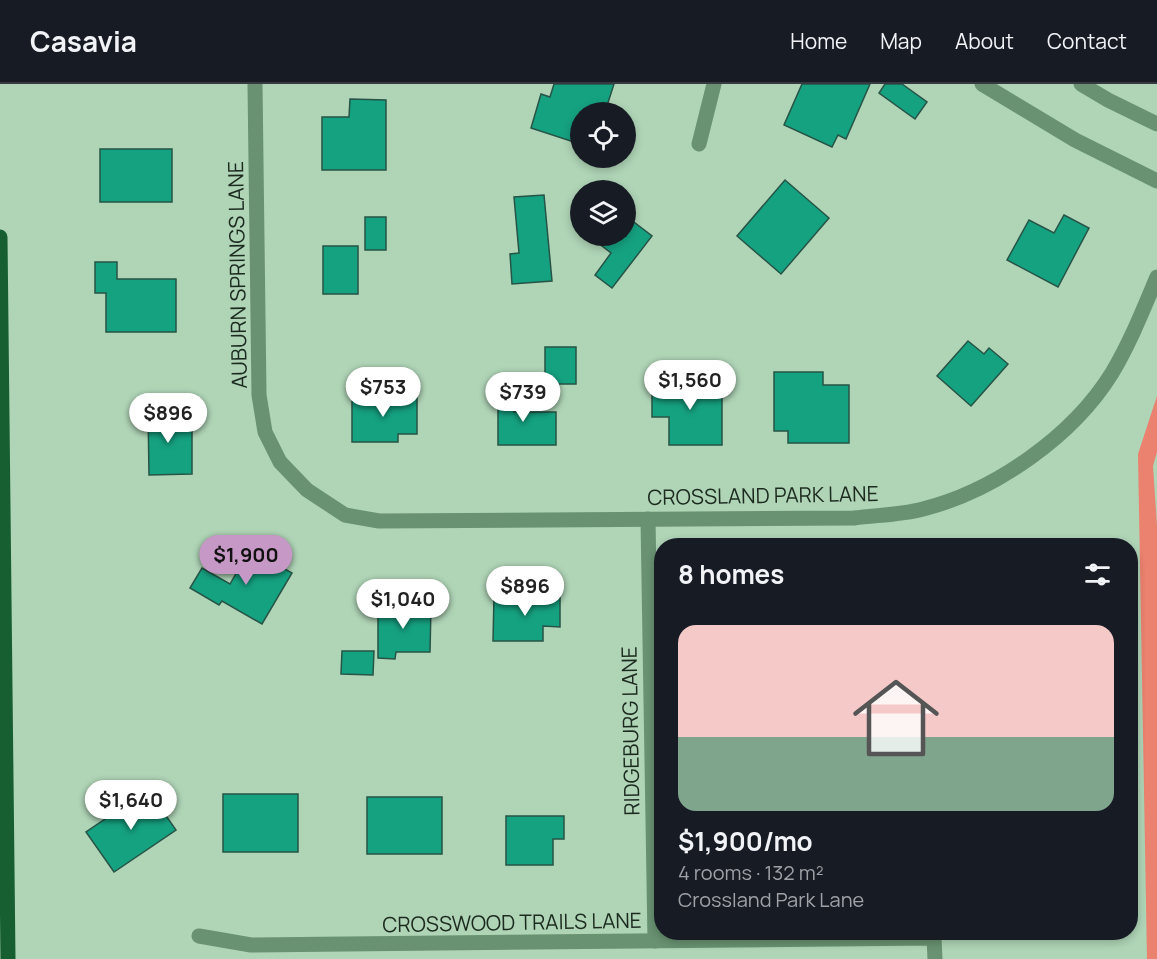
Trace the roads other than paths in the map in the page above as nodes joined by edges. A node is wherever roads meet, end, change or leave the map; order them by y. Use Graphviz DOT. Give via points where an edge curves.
graph roads {
  1 [pos="255,84"];
  2 [pos="714,84"];
  3 [pos="982,84"];
  4 [pos="1082,84"];
  5 [pos="1157,124"];
  6 [pos="699,144"];
  7 [pos="1157,182"];
  8 [pos="0,237"];
  9 [pos="1157,278"];
  10 [pos="280,462"];
  11 [pos="648,519"];
  12 [pos="2,601"];
  13 [pos="654,881"];
  14 [pos="199,936"];
  15 [pos="748,940"];
  16 [pos="934,940"];
  17 [pos="655,941"];
  18 [pos="8,959"];
  19 [pos="934,959"];
  1 -- 10 [label="street, AUBURN SPRINGS LANE" via="259,395 265,432"];
  2 -- 6 [label="street"];
  3 -- 7 [label="street" via="1075,140"];
  4 -- 5 [label="street"];
  8 -- 12 [label="main road"];
  9 -- 11 [label="street, CROSSLAND PARK LANE" via="1111,374 1070,426 1021,464 969,493 922,510 854,518"];
  10 -- 11 [label="street, CROSSLAND PARK LANE" via="307,490 345,515 379,521"];
  11 -- 13 [label="street, RIDGEBURG LANE"];
  12 -- 18 [label="main road"];
  14 -- 17 [label="street, CROSSWOOD TRAILS LANE" via="251,945"];
  15 -- 17 [label="street, CROSSWOOD TRAILS LANE"];
  16 -- 19 [label="street, CROSSWOOD TRAILS LANE"];
}
